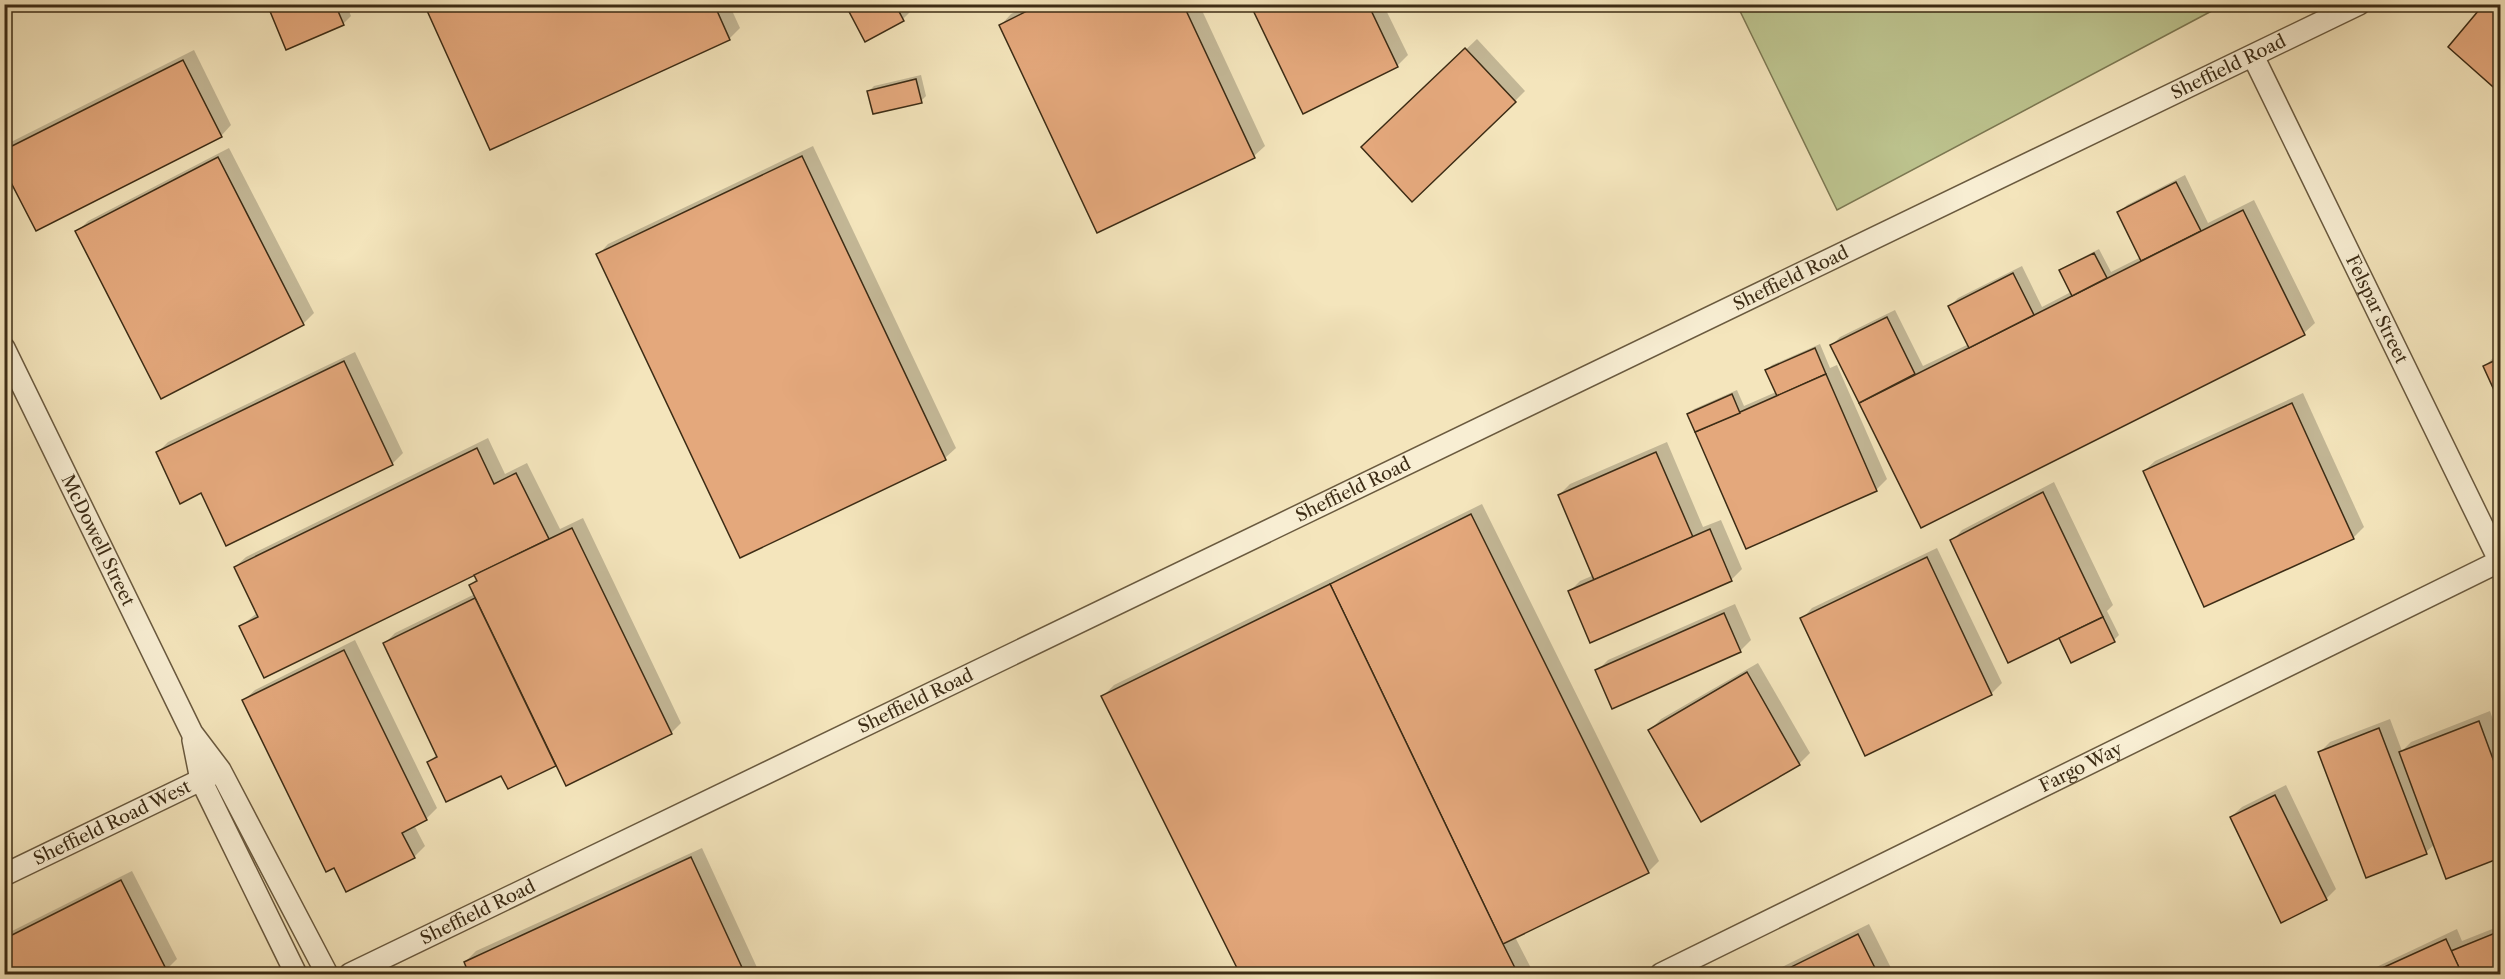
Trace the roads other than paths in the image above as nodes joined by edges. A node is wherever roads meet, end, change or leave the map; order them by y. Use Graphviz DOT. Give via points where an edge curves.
graph roads {
  1 [pos="2359,4"];
  2 [pos="2253,56"];
  3 [pos="4,348"];
  4 [pos="2500,562"];
  5 [pos="192,733"];
  6 [pos="220,770"];
  7 [pos="201,780"];
  8 [pos="4,875"];
  9 [pos="296,975"];
  10 [pos="327,975"];
  11 [pos="350,975"];
  12 [pos="1661,975"];
  1 -- 2 [label="street, Sheffield Road"];
  2 -- 4 [label="street, Felspar Street"];
  2 -- 11 [label="street, Sheffield Road"];
  3 -- 5 [label="street, McDowell Street"];
  4 -- 12 [label="street, Fargo Way"];
  5 -- 6 [label="street, McDowell Street"];
  5 -- 7 [label="street, McDowell Street"];
  6 -- 7 [label="street, Sheffield Road West"];
  6 -- 10 [label="street, McDowell Street"];
  7 -- 8 [label="street, Sheffield Road West"];
  7 -- 9 [label="street, McDowell Street"];
}
